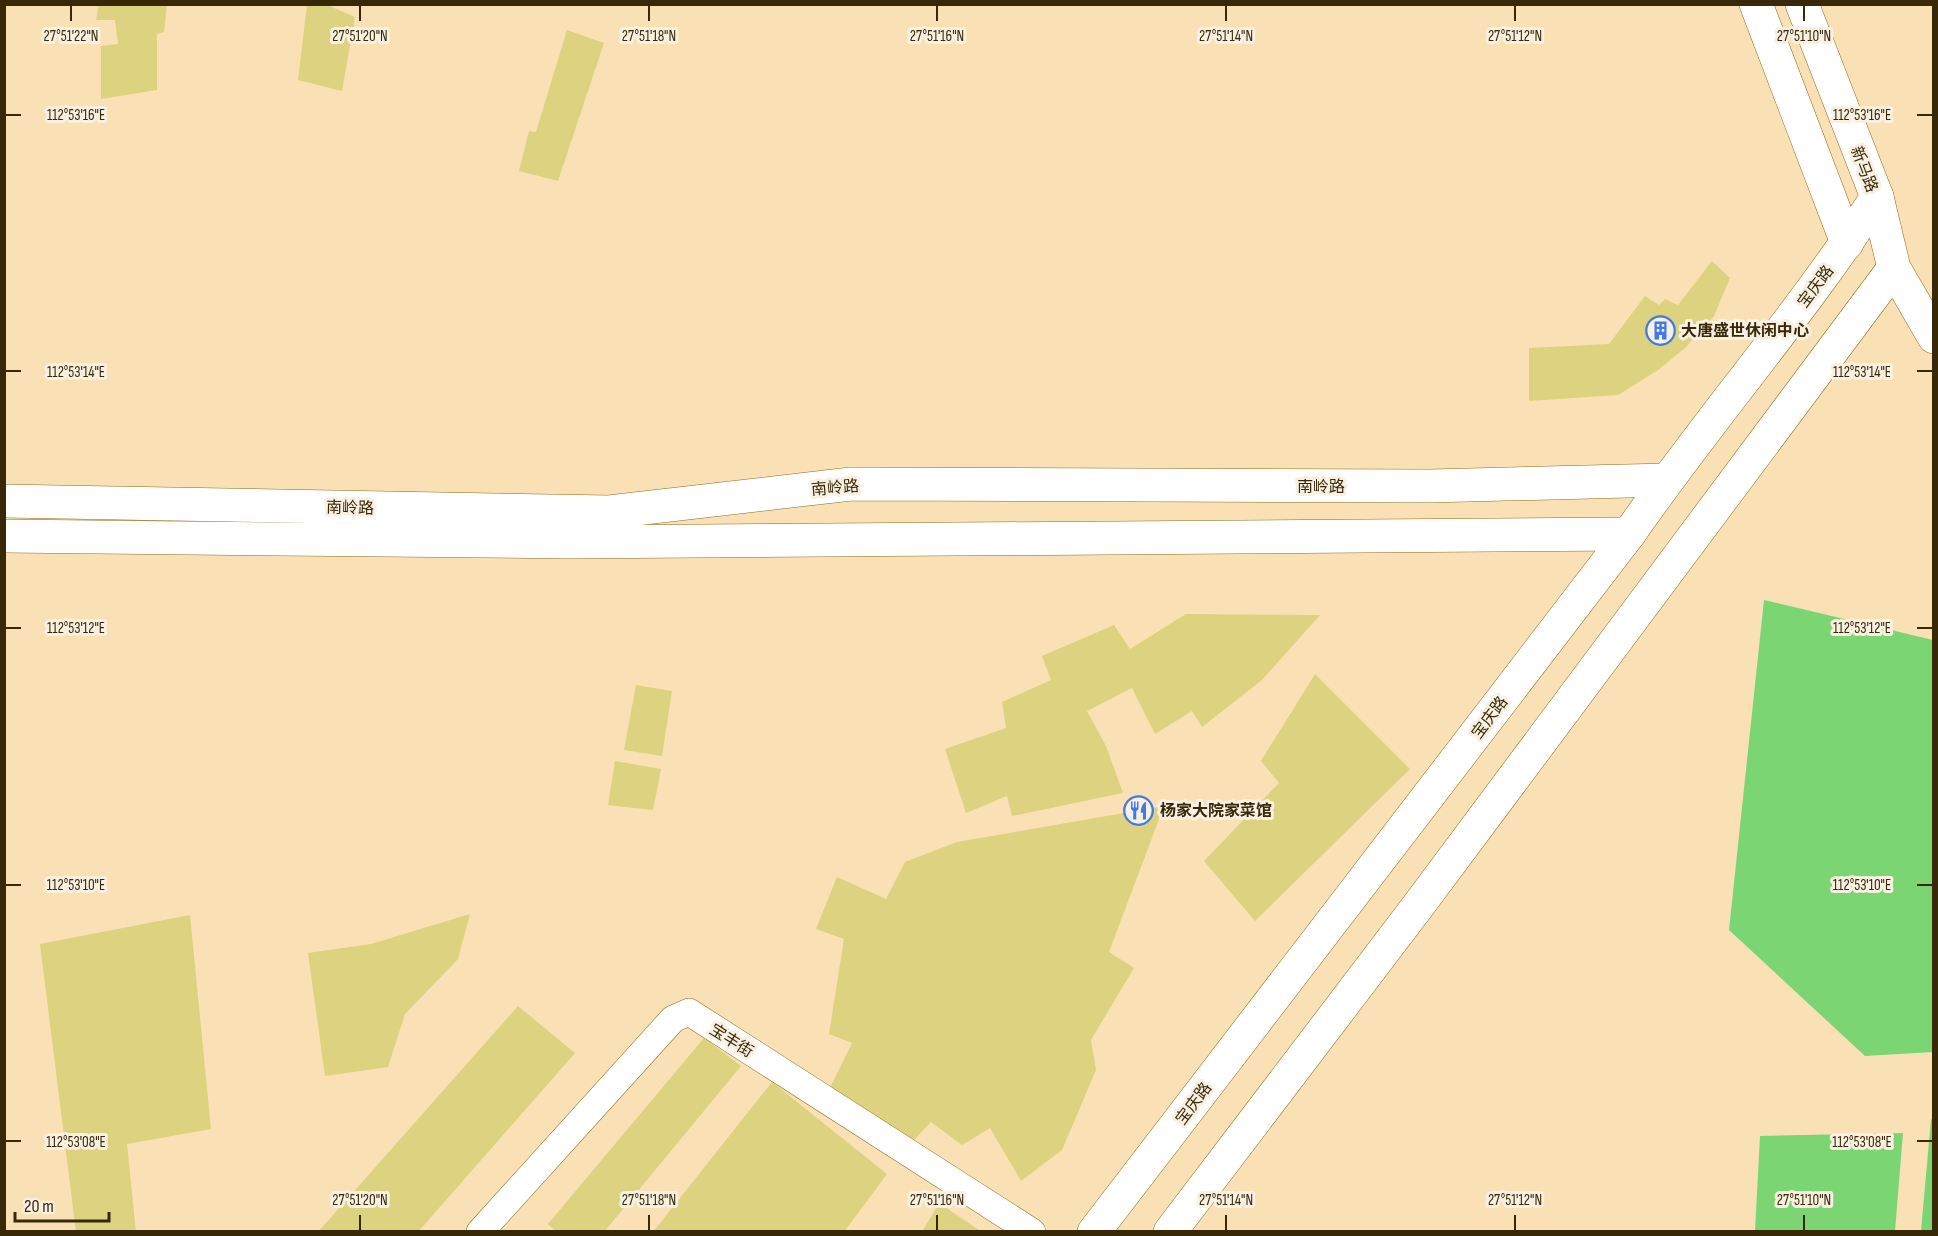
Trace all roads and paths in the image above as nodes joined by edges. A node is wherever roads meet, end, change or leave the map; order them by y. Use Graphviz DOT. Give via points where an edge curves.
graph roads {
  1 [pos="1756,4"];
  2 [pos="1802,4"];
  3 [pos="1876,197"];
  4 [pos="1847,243"];
  5 [pos="1894,268"];
  6 [pos="1934,337"];
  7 [pos="1666,480"];
  8 [pos="4,501"];
  9 [pos="1629,534"];
  10 [pos="4,536"];
  11 [pos="480,1232"];
  12 [pos="1032,1232"];
  13 [pos="1095,1232"];
  14 [pos="1170,1232"];
  1 -- 4 [label="street"];
  2 -- 3 [label="street, 新马路"];
  3 -- 4 [label="street, 宝庆路"];
  3 -- 5 [label="street, 新马路"];
  4 -- 7 [label="street, 宝庆路"];
  5 -- 6 [label="street, 新马路"];
  5 -- 14 [label="street"];
  7 -- 8 [label="street, 南岭路" via="1431,486 851,484 609,512"];
  7 -- 9 [label="street, 宝庆路"];
  9 -- 10 [label="street, 南岭路" via="582,542"];
  9 -- 13 [label="street, 宝庆路"];
  11 -- 12 [label="street, 宝丰街" via="673,1019 689,1012"];
}
